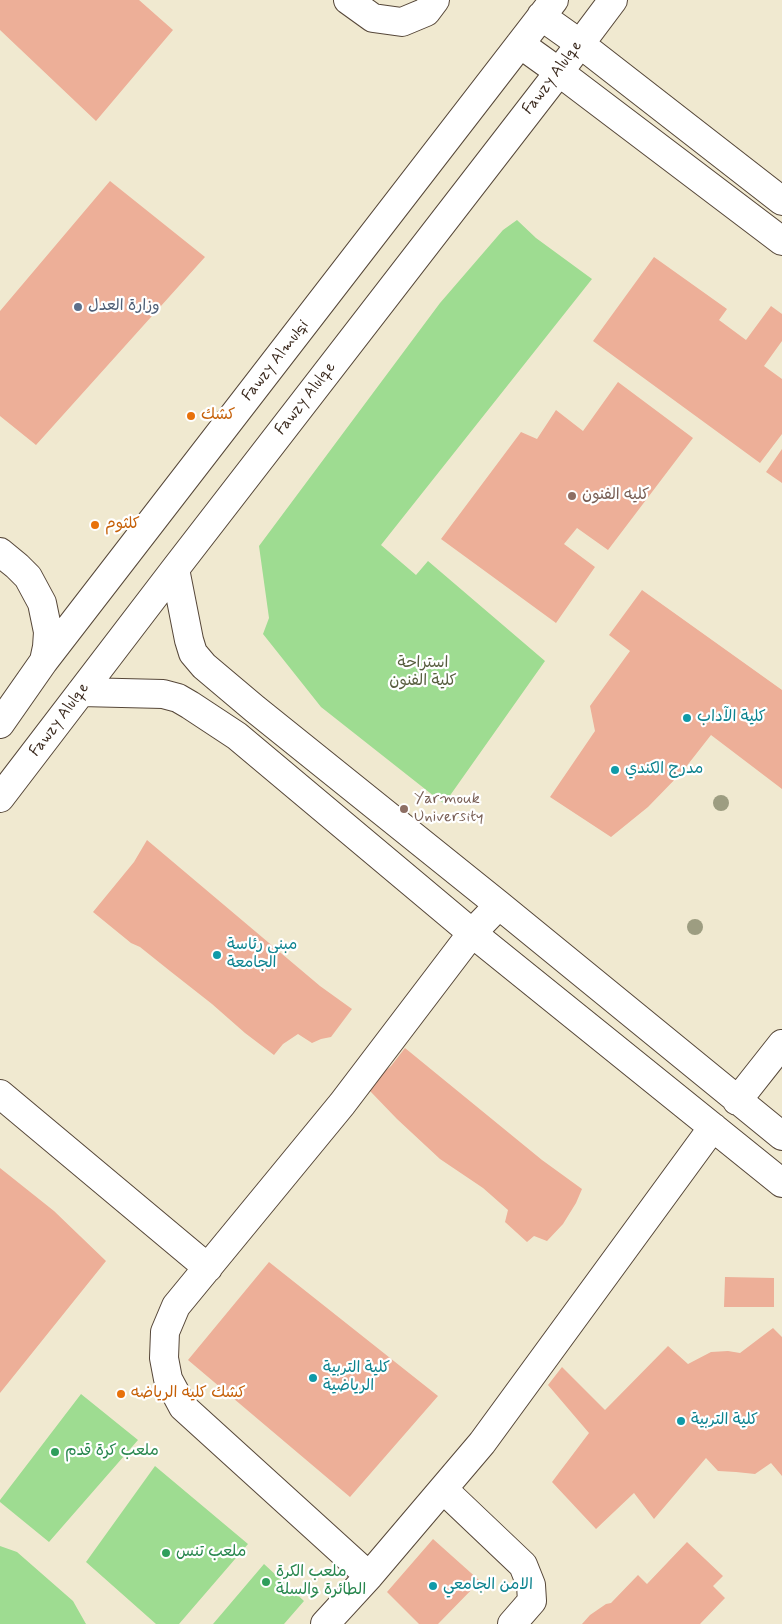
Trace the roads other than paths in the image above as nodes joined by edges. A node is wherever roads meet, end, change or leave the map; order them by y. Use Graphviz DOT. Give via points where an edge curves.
graph roads {
  1 [pos="348,0"];
  2 [pos="435,0"];
  3 [pos="613,0"];
  4 [pos="547,8"];
  5 [pos="579,43"];
  6 [pos="520,44"];
  7 [pos="559,72"];
  8 [pos="782,201"];
  9 [pos="780,235"];
  10 [pos="0,552"];
  11 [pos="175,569"];
  12 [pos="44,661"];
  13 [pos="81,692"];
  14 [pos="255,709"];
  15 [pos="0,724"];
  16 [pos="237,736"];
  17 [pos="0,798"];
  18 [pos="499,905"];
  19 [pos="472,933"];
  20 [pos="782,1044"];
  21 [pos="710,1078"];
  22 [pos="0,1094"];
  23 [pos="737,1100"];
  24 [pos="688,1107"];
  25 [pos="760,1119"];
  26 [pos="713,1127"];
  27 [pos="782,1136"];
  28 [pos="736,1146"];
  29 [pos="782,1183"];
  30 [pos="208,1268"];
  31 [pos="443,1489"];
  32 [pos="369,1576"];
  33 [pos="333,1621"];
  34 [pos="512,1624"];
  1 -- 2 [label="street" via="373,18 402,22 426,12"];
  3 -- 5 [label="street, Fawzy Alulqe"];
  4 -- 5 [label="street"];
  4 -- 6 [label="street, Fawzy Almulqi"];
  5 -- 7 [label="street, Fawzy Alulqe"];
  5 -- 8 [label="street"];
  6 -- 7 [label="street"];
  6 -- 12 [label="street, Fawzy Almulqi"];
  7 -- 9 [label="street"];
  7 -- 11 [label="street, Fawzy Alulqe"];
  10 -- 12 [label="street" via="28,576 42,603 48,632"];
  11 -- 13 [label="street, Fawzy Alulqe"];
  11 -- 14 [label="street" via="193,653"];
  12 -- 15 [label="street, Fawzy Almulqi"];
  13 -- 16 [label="street" via="163,694 178,698"];
  13 -- 17 [label="street, Fawzy Alulqe"];
  14 -- 16 [label="street"];
  14 -- 18 [label="street"];
  16 -- 19 [label="street"];
  18 -- 19 [label="street"];
  18 -- 21 [label="street"];
  19 -- 24 [label="street"];
  19 -- 30 [label="street" via="342,1104"];
  20 -- 23 [label="street"];
  21 -- 23 [label="street"];
  21 -- 24 [label="street" via="706,1098"];
  22 -- 30 [label="street"];
  23 -- 25 [label="street"];
  24 -- 26 [label="street"];
  25 -- 27 [label="street"];
  25 -- 28 [label="street" via="747,1118 737,1126 734,1133"];
  26 -- 28 [label="street"];
  26 -- 31 [label="street" via="482,1444"];
  28 -- 29 [label="street"];
  30 -- 32 [label="street" via="176,1306 165,1332 164,1358 168,1379 183,1407"];
  31 -- 32 [label="street"];
  31 -- 34 [label="street" via="523,1565 531,1585 532,1601"];
  32 -- 33 [label="street"];
}
